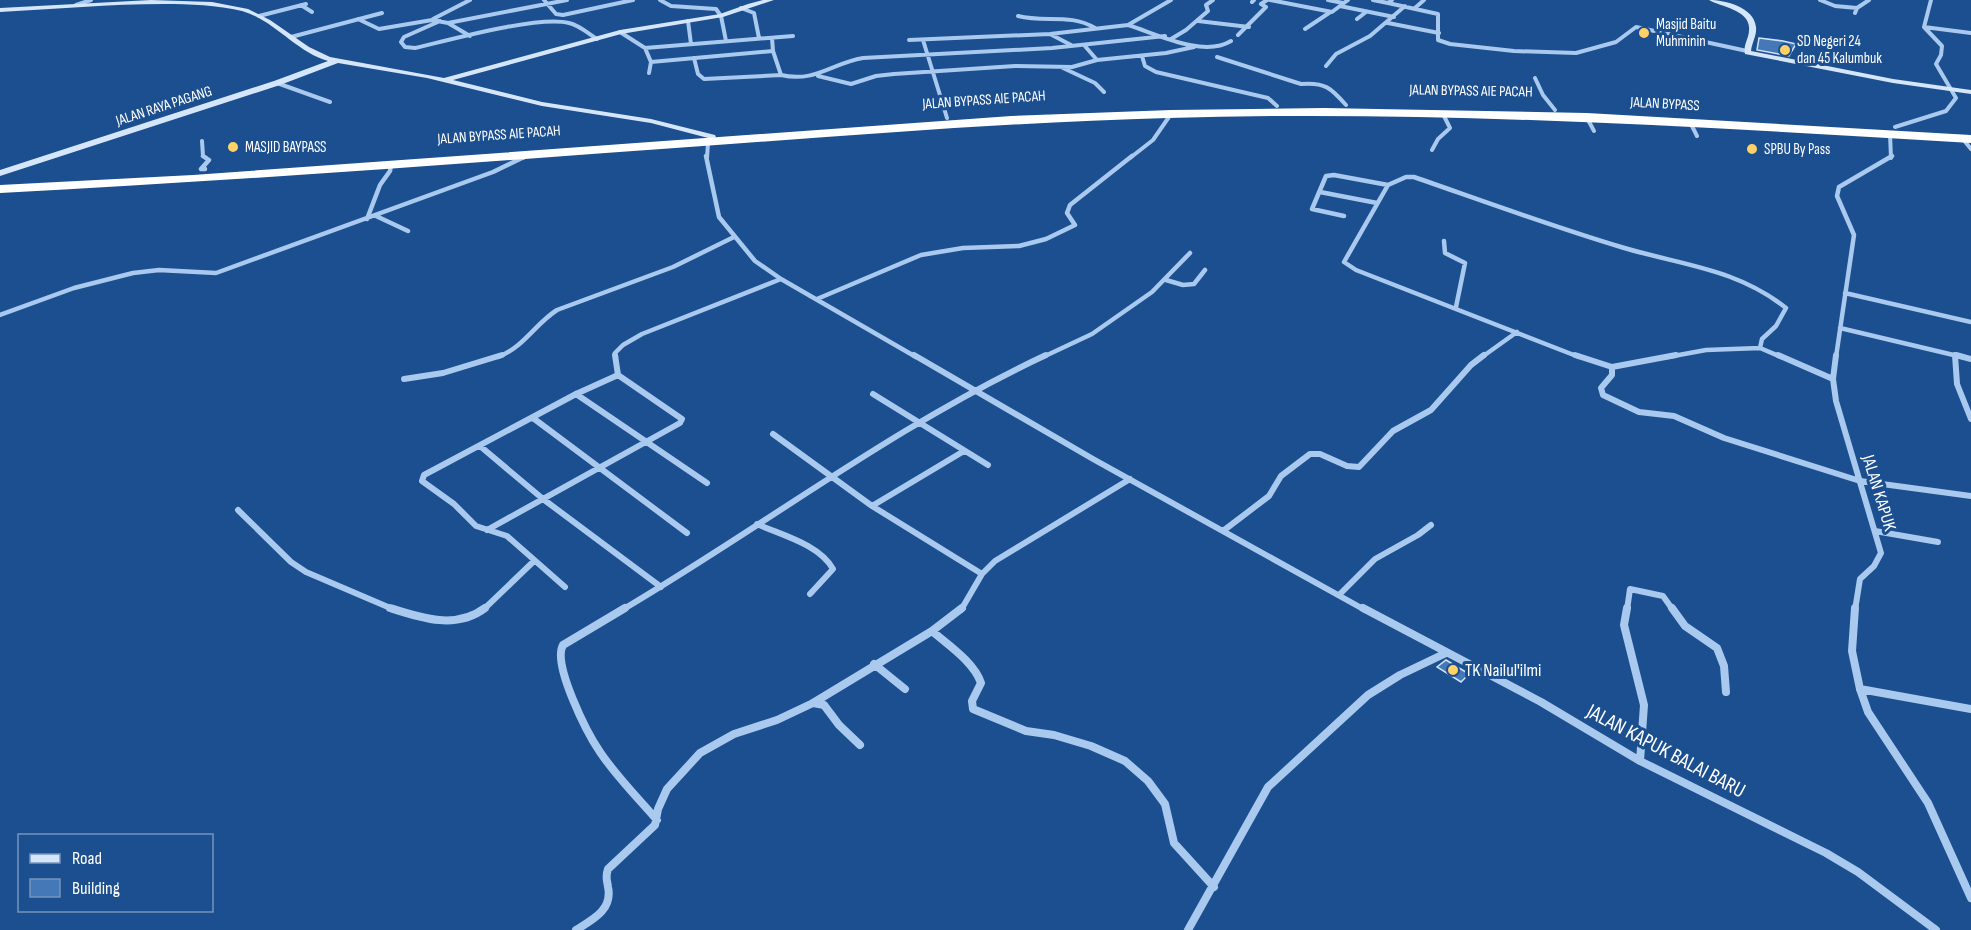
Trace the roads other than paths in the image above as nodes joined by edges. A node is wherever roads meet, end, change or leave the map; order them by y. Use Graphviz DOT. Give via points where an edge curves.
graph roads {
  1 [pos="91,0"];
  2 [pos="470,0"];
  3 [pos="567,0"];
  4 [pos="633,0"];
  5 [pos="660,0"];
  6 [pos="771,0"];
  7 [pos="1171,0"];
  8 [pos="1203,0"];
  9 [pos="1268,0"];
  10 [pos="1328,0"];
  11 [pos="1348,0"];
  12 [pos="1373,0"];
  13 [pos="1424,0"];
  14 [pos="1712,0"];
  15 [pos="1821,0"];
  16 [pos="1869,0"];
  17 [pos="1931,0"];
  18 [pos="221,1"];
  19 [pos="1212,1"];
  20 [pos="1390,1"];
  21 [pos="545,2"];
  22 [pos="1729,2"];
  23 [pos="76,5"];
  24 [pos="1342,5"];
  25 [pos="1405,6"];
  26 [pos="1835,6"];
  27 [pos="741,8"];
  28 [pos="1415,8"];
  29 [pos="0,10"];
  30 [pos="1835,11"];
  31 [pos="312,12"];
  32 [pos="1330,12"];
  33 [pos="1366,12"];
  34 [pos="382,13"];
  35 [pos="259,16"];
  36 [pos="721,16"];
  37 [pos="1018,16"];
  38 [pos="1394,17"];
  39 [pos="1357,19"];
  40 [pos="358,20"];
  41 [pos="432,20"];
  42 [pos="441,21"];
  43 [pos="688,21"];
  44 [pos="1198,21"];
  45 [pos="448,23"];
  46 [pos="1388,23"];
  47 [pos="1128,25"];
  48 [pos="1249,27"];
  49 [pos="1924,27"];
  50 [pos="1095,28"];
  51 [pos="1305,29"];
  52 [pos="620,33"];
  53 [pos="1439,33"];
  54 [pos="1971,33"];
  55 [pos="1050,34"];
  56 [pos="1238,35"];
  57 [pos="470,36"];
  58 [pos="793,36"];
  59 [pos="1165,36"];
  60 [pos="291,38"];
  61 [pos="759,38"];
  62 [pos="772,38"];
  63 [pos="597,39"];
  64 [pos="1171,39"];
  65 [pos="726,40"];
  66 [pos="909,40"];
  67 [pos="923,40"];
  68 [pos="1231,41"];
  69 [pos="691,44"];
  70 [pos="1084,45"];
  71 [pos="1071,46"];
  72 [pos="1194,47"];
  73 [pos="645,48"];
  74 [pos="773,51"];
  75 [pos="1747,51"];
  76 [pos="928,54"];
  77 [pos="1142,56"];
  78 [pos="1217,57"];
  79 [pos="694,58"];
  80 [pos="1097,60"];
  81 [pos="336,61"];
  82 [pos="651,62"];
  83 [pos="1326,66"];
  84 [pos="1060,67"];
  85 [pos="932,71"];
  86 [pos="649,74"];
  87 [pos="781,75"];
  88 [pos="818,76"];
  89 [pos="1535,78"];
  90 [pos="443,80"];
  91 [pos="277,83"];
  92 [pos="1952,89"];
  93 [pos="1104,92"];
  94 [pos="1971,92"];
  95 [pos="330,102"];
  96 [pos="1277,106"];
  97 [pos="1351,109"];
  98 [pos="1555,110"];
  99 [pos="1171,114"];
  100 [pos="1443,114"];
  101 [pos="1587,117"];
  102 [pos="947,118"];
  103 [pos="1690,122"];
  104 [pos="1893,130"];
  105 [pos="1594,131"];
  106 [pos="1696,136"];
  107 [pos="1968,136"];
  108 [pos="710,140"];
  109 [pos="202,141"];
  110 [pos="1971,149"];
  111 [pos="1432,150"];
  112 [pos="529,154"];
  113 [pos="391,165"];
  114 [pos="205,169"];
  115 [pos="0,172"];
  116 [pos="0,181"];
  117 [pos="1388,185"];
  118 [pos="0,189"];
  119 [pos="1320,192"];
  120 [pos="1377,203"];
  121 [pos="376,216"];
  122 [pos="1344,216"];
  123 [pos="367,219"];
  124 [pos="408,231"];
  125 [pos="734,237"];
  126 [pos="1444,242"];
  127 [pos="1190,253"];
  128 [pos="1205,270"];
  129 [pos="781,279"];
  130 [pos="1166,280"];
  131 [pos="1845,293"];
  132 [pos="817,299"];
  133 [pos="1456,307"];
  134 [pos="0,315"];
  135 [pos="1971,322"];
  136 [pos="1840,328"];
  137 [pos="1517,332"];
  138 [pos="1760,348"];
  139 [pos="1955,355"];
  140 [pos="1971,358"];
  141 [pos="1612,367"];
  142 [pos="618,375"];
  143 [pos="404,379"];
  144 [pos="1833,379"];
  145 [pos="978,391"];
  146 [pos="576,393"];
  147 [pos="873,394"];
  148 [pos="533,418"];
  149 [pos="1971,419"];
  150 [pos="923,424"];
  151 [pos="773,434"];
  152 [pos="647,442"];
  153 [pos="480,446"];
  154 [pos="964,451"];
  155 [pos="988,465"];
  156 [pos="600,468"];
  157 [pos="830,477"];
  158 [pos="1130,479"];
  159 [pos="1860,481"];
  160 [pos="707,483"];
  161 [pos="1971,496"];
  162 [pos="543,499"];
  163 [pos="872,506"];
  164 [pos="238,510"];
  165 [pos="757,524"];
  166 [pos="1431,525"];
  167 [pos="487,530"];
  168 [pos="1224,531"];
  169 [pos="1875,531"];
  170 [pos="687,533"];
  171 [pos="1938,542"];
  172 [pos="534,561"];
  173 [pos="982,574"];
  174 [pos="565,586"];
  175 [pos="661,587"];
  176 [pos="810,594"];
  177 [pos="1339,595"];
  178 [pos="932,630"];
  179 [pos="1446,653"];
  180 [pos="874,664"];
  181 [pos="905,689"];
  182 [pos="1860,689"];
  183 [pos="1726,692"];
  184 [pos="813,703"];
  185 [pos="1971,709"];
  186 [pos="860,745"];
  187 [pos="1640,761"];
  188 [pos="657,820"];
  189 [pos="1215,888"];
  190 [pos="1971,898"];
  191 [pos="576,930"];
  192 [pos="1188,930"];
  193 [pos="1936,930"];
  1 -- 23 [label="street"];
  2 -- 41 [label="street"];
  3 -- 21 [label="street"];
  4 -- 21 [label="street" via="563,15 556,14"];
  5 -- 36 [label="street" via="671,6 714,8"];
  6 -- 27 [label="street"];
  7 -- 47 [label="street"];
  8 -- 19 [label="street"];
  9 -- 32 [label="street"];
  9 -- 48 [label="street" via="1261,4 1266,8"];
  10 -- 24 [label="street"];
  11 -- 24 [label="street"];
  12 -- 20 [label="street"];
  13 -- 28 [label="street"];
  14 -- 22 [label="street"];
  15 -- 26 [label="street"];
  16 -- 26 [label="street" via="1856,11"];
  17 -- 49 [label="street"];
  18 -- 23 [label="street"];
  18 -- 35 [label="street"];
  19 -- 44 [label="street"];
  20 -- 25 [label="street"];
  21 -- 45 [label="street"];
  22 -- 75 [label="street" via="1750,21 1753,29"];
  23 -- 29 [label="street"];
  24 -- 32 [label="street"];
  24 -- 33 [label="street"];
  25 -- 28 [label="street"];
  25 -- 38 [label="street"];
  26 -- 30 [label="street"];
  27 -- 36 [label="street"];
  27 -- 61 [label="street" via="754,13"];
  28 -- 53 [label="street" via="1438,14"];
  31 -- 35 [label="street" via="303,4"];
  32 -- 51 [label="street"];
  33 -- 38 [label="street"];
  33 -- 39 [label="street"];
  34 -- 40 [label="street"];
  35 -- 60 [label="street"];
  36 -- 43 [label="street"];
  36 -- 65 [label="street"];
  37 -- 50 [label="street" via="1034,20 1074,17"];
  38 -- 46 [label="street"];
  40 -- 41 [label="street" via="379,29"];
  40 -- 60 [label="street"];
  41 -- 42 [label="street"];
  42 -- 45 [label="street"];
  42 -- 57 [label="street" via="400,42 410,48"];
  43 -- 52 [label="street"];
  43 -- 69 [label="street"];
  44 -- 48 [label="street"];
  44 -- 64 [label="street"];
  45 -- 57 [label="street"];
  46 -- 53 [label="street"];
  46 -- 83 [label="street" via="1336,54"];
  47 -- 50 [label="street"];
  47 -- 59 [label="street"];
  48 -- 56 [label="street"];
  49 -- 54 [label="street"];
  49 -- 92 [label="street" via="1942,46 1936,64"];
  50 -- 55 [label="street"];
  52 -- 63 [label="street"];
  52 -- 73 [label="street"];
  53 -- 75 [label="street" via="1438,40 1450,44 1575,53 1616,42 1636,27"];
  55 -- 67 [label="street"];
  55 -- 71 [label="street"];
  57 -- 63 [label="street" via="564,22"];
  58 -- 62 [label="street"];
  59 -- 64 [label="street"];
  59 -- 70 [label="street"];
  60 -- 81 [label="street" via="314,54"];
  61 -- 62 [label="street"];
  61 -- 65 [label="street"];
  62 -- 74 [label="street"];
  63 -- 90 [label="street"];
  64 -- 72 [label="street"];
  65 -- 69 [label="street"];
  66 -- 67 [label="street"];
  67 -- 76 [label="street"];
  68 -- 72 [label="street" via="1214,48"];
  69 -- 73 [label="street"];
  70 -- 71 [label="street"];
  70 -- 80 [label="street"];
  71 -- 76 [label="street"];
  72 -- 77 [label="street"];
  73 -- 82 [label="street"];
  74 -- 79 [label="street"];
  74 -- 87 [label="street"];
  75 -- 92 [label="street"];
  76 -- 85 [label="street"];
  76 -- 88 [label="street" via="856,58"];
  77 -- 80 [label="street"];
  77 -- 96 [label="street" via="1145,66 1155,72 1268,98"];
  78 -- 97 [label="street" via="1301,84 1331,88"];
  79 -- 82 [label="street"];
  79 -- 87 [label="street" via="698,74 704,79"];
  80 -- 84 [label="street"];
  81 -- 90 [label="street"];
  81 -- 91 [label="street, JALAN RAYA PAGANG"];
  82 -- 86 [label="street"];
  84 -- 85 [label="street"];
  84 -- 93 [label="street"];
  85 -- 88 [label="street" via="883,75 851,84"];
  85 -- 102 [label="street"];
  87 -- 88 [label="street" via="801,79"];
  89 -- 98 [label="street"];
  90 -- 108 [label="street" via="515,99 651,121"];
  91 -- 95 [label="street"];
  91 -- 115 [label="street, JALAN RAYA PAGANG"];
  92 -- 94 [label="street"];
  92 -- 104 [label="street" via="1956,98 1946,111"];
  96 -- 97 [label="highway, JALAN BYPASS AIE PACAH"];
  96 -- 102 [label="highway, JALAN BYPASS AIE PACAH"];
  97 -- 98 [label="highway, JALAN BYPASS AIE PACAH"];
  97 -- 99 [label="highway"];
  97 -- 100 [label="highway, JALAN BYPASS"];
  98 -- 104 [label="highway, JALAN BYPASS AIE PACAH"];
  99 -- 108 [label="highway" via="1011,120"];
  99 -- 132 [label="street" via="1154,140 1070,205 1067,213 1075,225 1067,231 1019,246 963,248 921,255"];
  100 -- 101 [label="highway, JALAN BYPASS"];
  100 -- 111 [label="street" via="1450,128"];
  101 -- 103 [label="highway, JALAN BYPASS"];
  101 -- 105 [label="street"];
  102 -- 108 [label="highway, JALAN BYPASS AIE PACAH"];
  103 -- 104 [label="highway, JALAN BYPASS"];
  103 -- 106 [label="street"];
  104 -- 107 [label="highway, JALAN BYPASS AIE PACAH"];
  104 -- 131 [label="street, JALAN KAPUK" via="1892,157 1839,187 1836,196 1854,235"];
  107 -- 110 [label="street"];
  108 -- 112 [label="highway"];
  108 -- 114 [label="highway, JALAN BYPASS AIE PACAH"];
  108 -- 125 [label="street, JALAN KAPUK BALAI BARU" via="706,155 719,217"];
  109 -- 114 [label="street" via="203,156 209,160 201,169"];
  112 -- 113 [label="highway"];
  112 -- 121 [label="street" via="500,170"];
  113 -- 118 [label="highway"];
  113 -- 123 [label="street"];
  114 -- 116 [label="highway, JALAN BYPASS AIE PACAH"];
  117 -- 119 [label="street" via="1331,175 1326,176"];
  117 -- 120 [label="street"];
  117 -- 138 [label="street" via="1414,177 1624,248 1732,276 1771,295 1786,308 1776,326 1762,339"];
  119 -- 120 [label="street"];
  119 -- 122 [label="street" via="1312,208"];
  120 -- 133 [label="street" via="1344,260 1345,265"];
  121 -- 123 [label="street"];
  121 -- 124 [label="street"];
  123 -- 134 [label="street" via="216,273 133,272"];
  125 -- 129 [label="street, JALAN KAPUK BALAI BARU" via="755,261"];
  125 -- 143 [label="street" via="665,271 626,282 558,310 505,355"];
  126 -- 133 [label="street" via="1447,255 1465,263"];
  127 -- 130 [label="street"];
  128 -- 130 [label="street" via="1194,284"];
  129 -- 132 [label="street, JALAN KAPUK BALAI BARU"];
  129 -- 142 [label="street" via="623,345 615,353"];
  130 -- 145 [label="street" via="1092,334 1012,370"];
  131 -- 135 [label="street"];
  131 -- 136 [label="street, JALAN KAPUK"];
  132 -- 145 [label="street, JALAN KAPUK BALAI BARU"];
  133 -- 137 [label="street"];
  136 -- 139 [label="street"];
  136 -- 144 [label="street, JALAN KAPUK"];
  137 -- 141 [label="street"];
  137 -- 168 [label="street" via="1471,365 1431,410 1393,431 1359,467 1310,454 1281,476 1269,496"];
  138 -- 141 [label="street" via="1706,350"];
  138 -- 144 [label="street"];
  139 -- 140 [label="street"];
  139 -- 149 [label="street" via="1957,384"];
  141 -- 159 [label="street" via="1612,375 1601,388 1610,401 1639,412 1674,416 1724,438"];
  142 -- 146 [label="street"];
  142 -- 152 [label="street" via="682,419"];
  144 -- 159 [label="street, JALAN KAPUK"];
  145 -- 150 [label="street"];
  145 -- 158 [label="street, JALAN KAPUK BALAI BARU"];
  146 -- 148 [label="street"];
  146 -- 152 [label="street"];
  147 -- 150 [label="street"];
  148 -- 153 [label="street"];
  148 -- 156 [label="street"];
  150 -- 154 [label="street"];
  150 -- 157 [label="street"];
  151 -- 157 [label="street"];
  152 -- 156 [label="street"];
  152 -- 160 [label="street"];
  153 -- 162 [label="street"];
  153 -- 167 [label="street" via="429,472 422,481 476,526"];
  154 -- 155 [label="street"];
  154 -- 163 [label="street"];
  156 -- 162 [label="street"];
  156 -- 170 [label="street"];
  157 -- 163 [label="street"];
  157 -- 165 [label="street"];
  158 -- 168 [label="street, JALAN KAPUK BALAI BARU"];
  158 -- 173 [label="street" via="995,561"];
  159 -- 161 [label="street"];
  159 -- 169 [label="street, JALAN KAPUK"];
  162 -- 167 [label="street"];
  162 -- 175 [label="street"];
  163 -- 173 [label="street"];
  164 -- 172 [label="street" via="306,572 412,616 459,622 482,611"];
  165 -- 175 [label="street"];
  165 -- 176 [label="street" via="817,552 832,564 833,569"];
  166 -- 177 [label="street" via="1375,559"];
  167 -- 172 [label="street" via="507,536"];
  168 -- 177 [label="street, JALAN KAPUK BALAI BARU"];
  169 -- 171 [label="street"];
  169 -- 182 [label="street, JALAN KAPUK" via="1881,554 1860,579 1856,595 1852,651"];
  172 -- 174 [label="street"];
  173 -- 178 [label="street" via="968,602"];
  175 -- 188 [label="street" via="576,636 559,652 562,672 600,752"];
  177 -- 179 [label="street, JALAN KAPUK BALAI BARU"];
  178 -- 180 [label="street"];
  178 -- 189 [label="street" via="981,679 972,699 973,709 1026,731 1091,746 1125,761 1149,781 1165,804 1174,843"];
  179 -- 187 [label="street, JALAN KAPUK BALAI BARU" via="1541,702"];
  179 -- 189 [label="street" via="1368,695 1268,787"];
  180 -- 181 [label="street"];
  180 -- 184 [label="street"];
  182 -- 185 [label="street"];
  182 -- 190 [label="street, JALAN KAPUK" via="1868,712 1928,803"];
  183 -- 187 [label="street" via="1718,648 1685,626 1664,596 1630,589 1624,625 1643,698"];
  184 -- 186 [label="street" via="824,705"];
  184 -- 188 [label="street" via="734,734 700,753 667,789 657,809"];
  187 -- 193 [label="street, JALAN KAPUK BALAI BARU" via="1826,853"];
  188 -- 191 [label="street" via="648,834 608,869 605,877 611,891 606,908"];
  189 -- 192 [label="street"];
}
